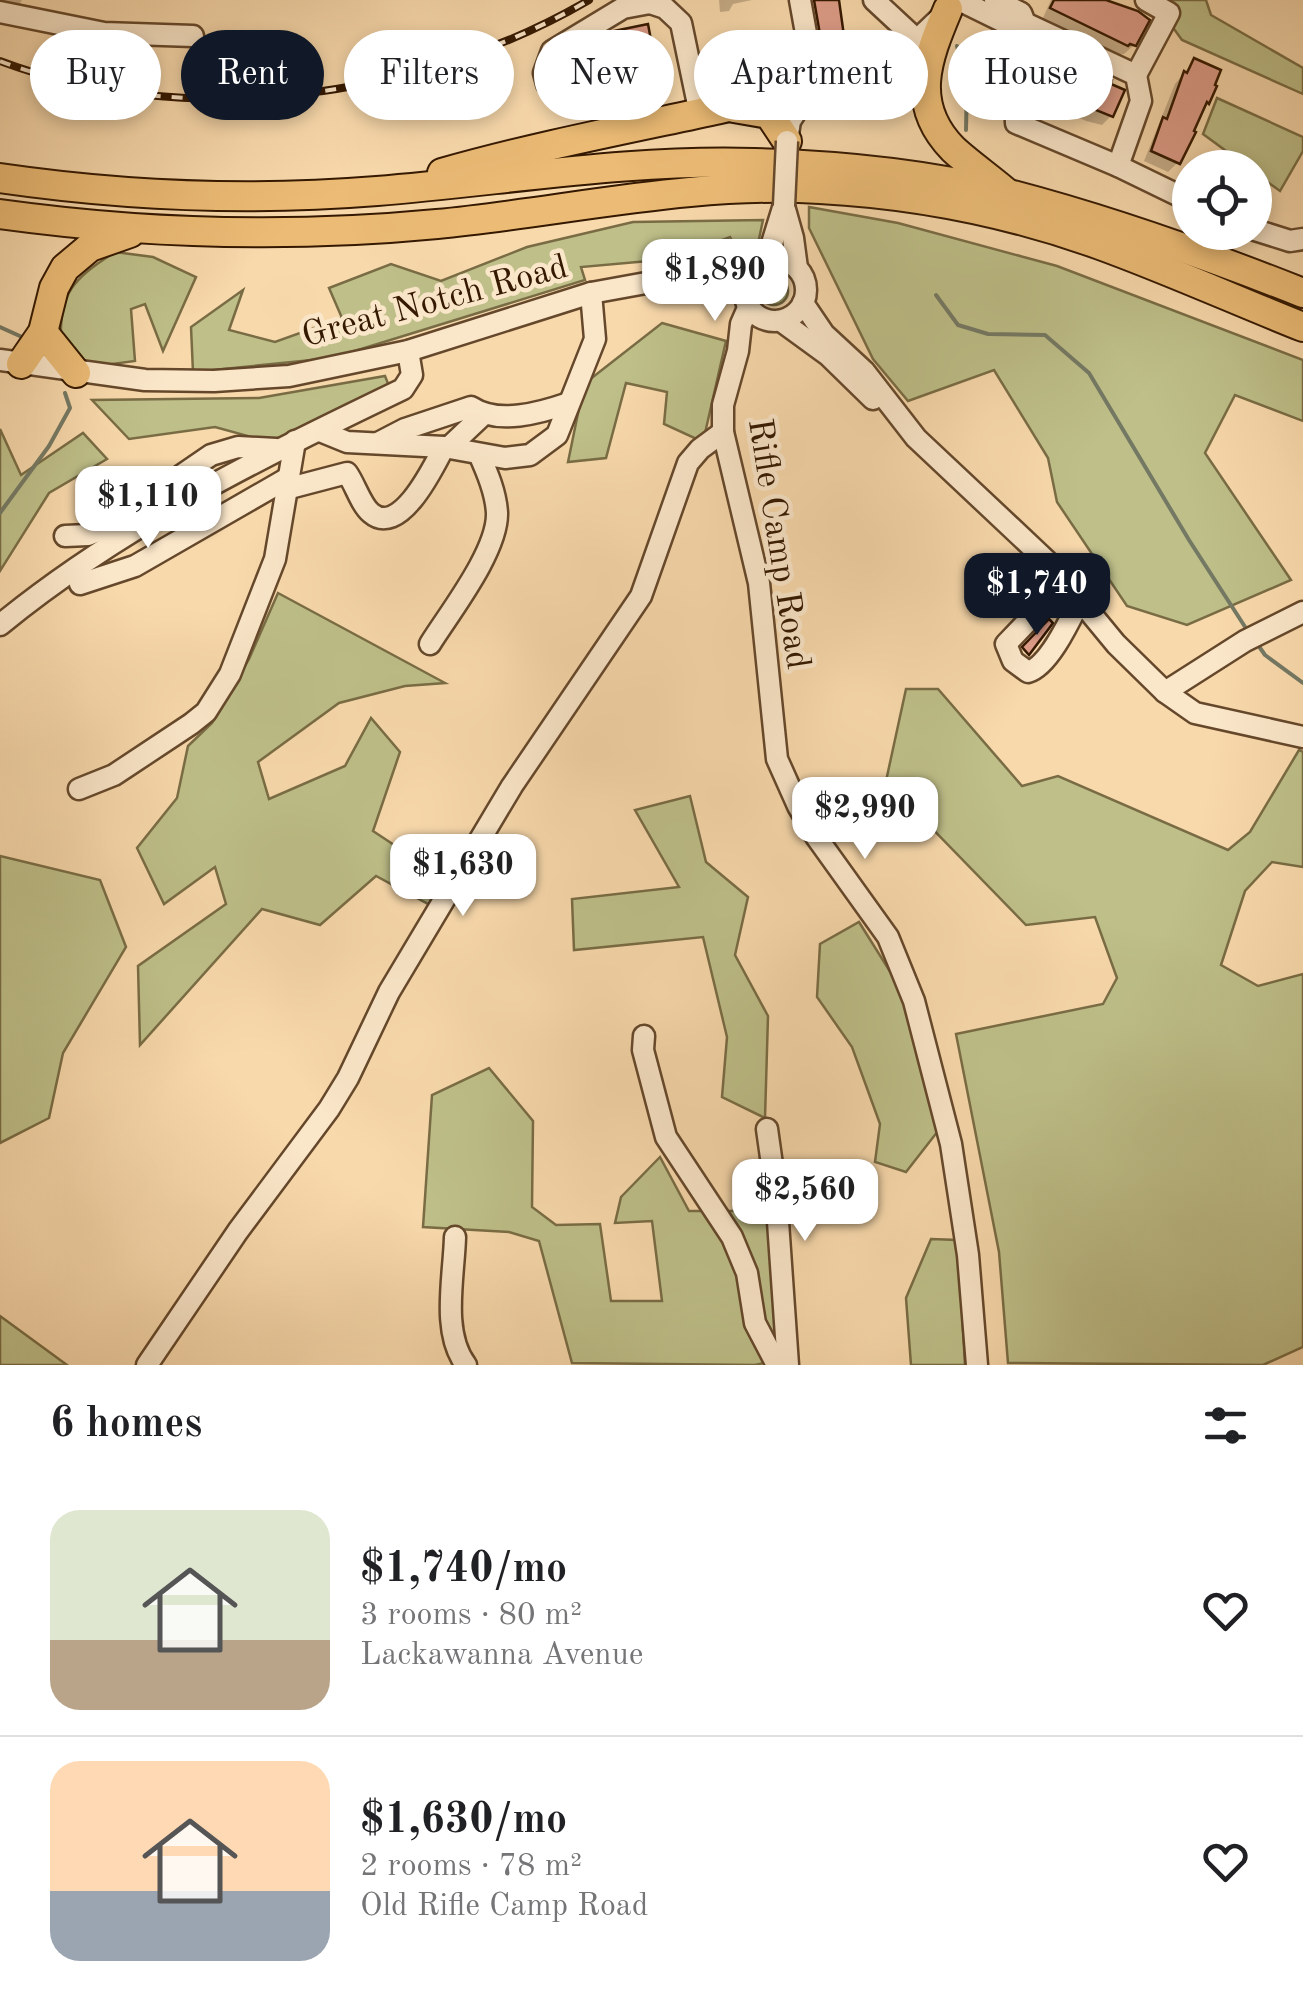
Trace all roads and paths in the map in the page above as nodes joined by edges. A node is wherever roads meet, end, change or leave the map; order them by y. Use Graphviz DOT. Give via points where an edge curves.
graph roads {
  1 [pos="800,0"];
  2 [pos="874,0"];
  3 [pos="995,0"];
  4 [pos="1146,0"];
  5 [pos="954,3"];
  6 [pos="0,12"];
  7 [pos="1025,23"];
  8 [pos="587,30"];
  9 [pos="805,30"];
  10 [pos="906,30"];
  11 [pos="927,30"];
  12 [pos="181,36"];
  13 [pos="928,71"];
  14 [pos="1136,75"];
  15 [pos="694,85"];
  16 [pos="928,99"];
  17 [pos="694,115"];
  18 [pos="773,120"];
  19 [pos="791,120"];
  20 [pos="1016,120"];
  21 [pos="786,141"];
  22 [pos="1118,166"];
  23 [pos="0,178"];
  24 [pos="378,191"];
  25 [pos="1172,192"];
  26 [pos="1010,194"];
  27 [pos="784,206"];
  28 [pos="0,214"];
  29 [pos="155,230"];
  30 [pos="1272,235"];
  31 [pos="1303,239"];
  32 [pos="757,265"];
  33 [pos="797,268"];
  34 [pos="708,279"];
  35 [pos="1303,292"];
  36 [pos="592,293"];
  37 [pos="746,304"];
  38 [pos="803,304"];
  39 [pos="777,322"];
  40 [pos="1303,327"];
  41 [pos="43,332"];
  42 [pos="408,351"];
  43 [pos="738,351"];
  44 [pos="10,362"];
  45 [pos="76,373"];
  46 [pos="569,403"];
  47 [pos="483,415"];
  48 [pos="899,418"];
  49 [pos="320,430"];
  50 [pos="723,432"];
  51 [pos="378,443"];
  52 [pos="286,445"];
  53 [pos="446,447"];
  54 [pos="480,454"];
  55 [pos="287,484"];
  56 [pos="65,536"];
  57 [pos="1065,582"];
  58 [pos="80,584"];
  59 [pos="1080,600"];
  60 [pos="1303,612"];
  61 [pos="0,625"];
  62 [pos="430,644"];
  63 [pos="1165,692"];
  64 [pos="1303,737"];
  65 [pos="79,789"];
  66 [pos="644,1036"];
  67 [pos="767,1129"];
  68 [pos="455,1238"];
  69 [pos="147,1365"];
  70 [pos="466,1365"];
  71 [pos="777,1365"];
  72 [pos="788,1365"];
  73 [pos="977,1365"];
  1 -- 9 [label="street"];
  2 -- 10 [label="street"];
  3 -- 7 [label="street" via="1021,12"];
  4 -- 14 [label="street" via="1169,13"];
  5 -- 7 [label="street" via="1014,26"];
  5 -- 11 [label="street"];
  5 -- 13 [label="highway"];
  6 -- 12 [label="street" via="104,34"];
  7 -- 14 [label="street"];
  8 -- 15 [label="street" via="623,8 665,8 681,22"];
  14 -- 22 [label="street" via="1140,101"];
  16 -- 26 [label="highway" via="952,148"];
  17 -- 24 [label="highway" via="514,152"];
  18 -- 21 [label="highway"];
  19 -- 21 [label="street"];
  20 -- 22 [label="street"];
  21 -- 27 [label="street, bridge"];
  22 -- 25 [label="street"];
  23 -- 24 [label="highway" via="200,195"];
  24 -- 26 [label="highway" via="648,165 752,163 916,176"];
  26 -- 35 [label="highway" via="1188,248"];
  27 -- 32 [label="street" via="770,250"];
  27 -- 33 [label="street"];
  28 -- 29 [label="highway"];
  29 -- 40 [label="highway" via="399,227 698,192 818,188 952,204 1080,239"];
  29 -- 41 [label="highway" via="109,238 65,268"];
  30 -- 31 [label="street"];
  32 -- 33 [label="street" via="777,259"];
  32 -- 34 [label="street, Great Notch Road"];
  32 -- 37 [label="street" via="744,282"];
  33 -- 38 [label="street" via="806,289"];
  34 -- 36 [label="street, Great Notch Road"];
  34 -- 37 [label="street"];
  36 -- 42 [label="street, Great Notch Road"];
  36 -- 46 [label="street" via="595,339"];
  37 -- 39 [label="street" via="760,318"];
  37 -- 43 [label="street, Rifle Camp Road"];
  38 -- 39 [label="street"];
  38 -- 48 [label="street"];
  39 -- 43 [label="street"];
  39 -- 48 [label="street" via="829,356"];
  41 -- 44 [label="highway"];
  41 -- 45 [label="highway"];
  42 -- 45 [label="street, Great Notch Road" via="249,380"];
  42 -- 49 [label="street" via="407,385"];
  43 -- 50 [label="street, Rifle Camp Road"];
  44 -- 45 [label="street, Great Notch Road"];
  46 -- 47 [label="street" via="538,414"];
  46 -- 54 [label="street" via="556,434 530,454"];
  47 -- 51 [label="street" via="471,407"];
  47 -- 53 [label="street"];
  48 -- 57 [label="street"];
  49 -- 51 [label="street" via="347,442"];
  49 -- 52 [label="street"];
  50 -- 69 [label="street" via="688,463 642,596 512,786 329,1109"];
  50 -- 73 [label="street, Rifle Camp Road" via="759,584 777,758 817,838 888,936 925,1041 952,1144"];
  51 -- 53 [label="street"];
  52 -- 55 [label="street"];
  52 -- 56 [label="street" via="211,455 102,528"];
  52 -- 61 [label="street" via="168,508"];
  53 -- 54 [label="street"];
  53 -- 55 [label="street" via="414,498 400,513 381,518 370,513 347,473"];
  54 -- 62 [label="street" via="496,522 476,570"];
  55 -- 58 [label="street" via="135,566"];
  55 -- 65 [label="street" via="276,559 230,674 206,712 114,776"];
  57 -- 59 [label="street"];
  57 -- 59 [label="street" via="1006,644 1016,665 1036,669"];
  59 -- 63 [label="street"];
  60 -- 63 [label="street"];
  63 -- 64 [label="street" via="1195,713"];
  66 -- 71 [label="street" via="666,1138 732,1237 755,1323"];
  67 -- 72 [label="street"];
  68 -- 70 [label="street" via="452,1328"];
}
